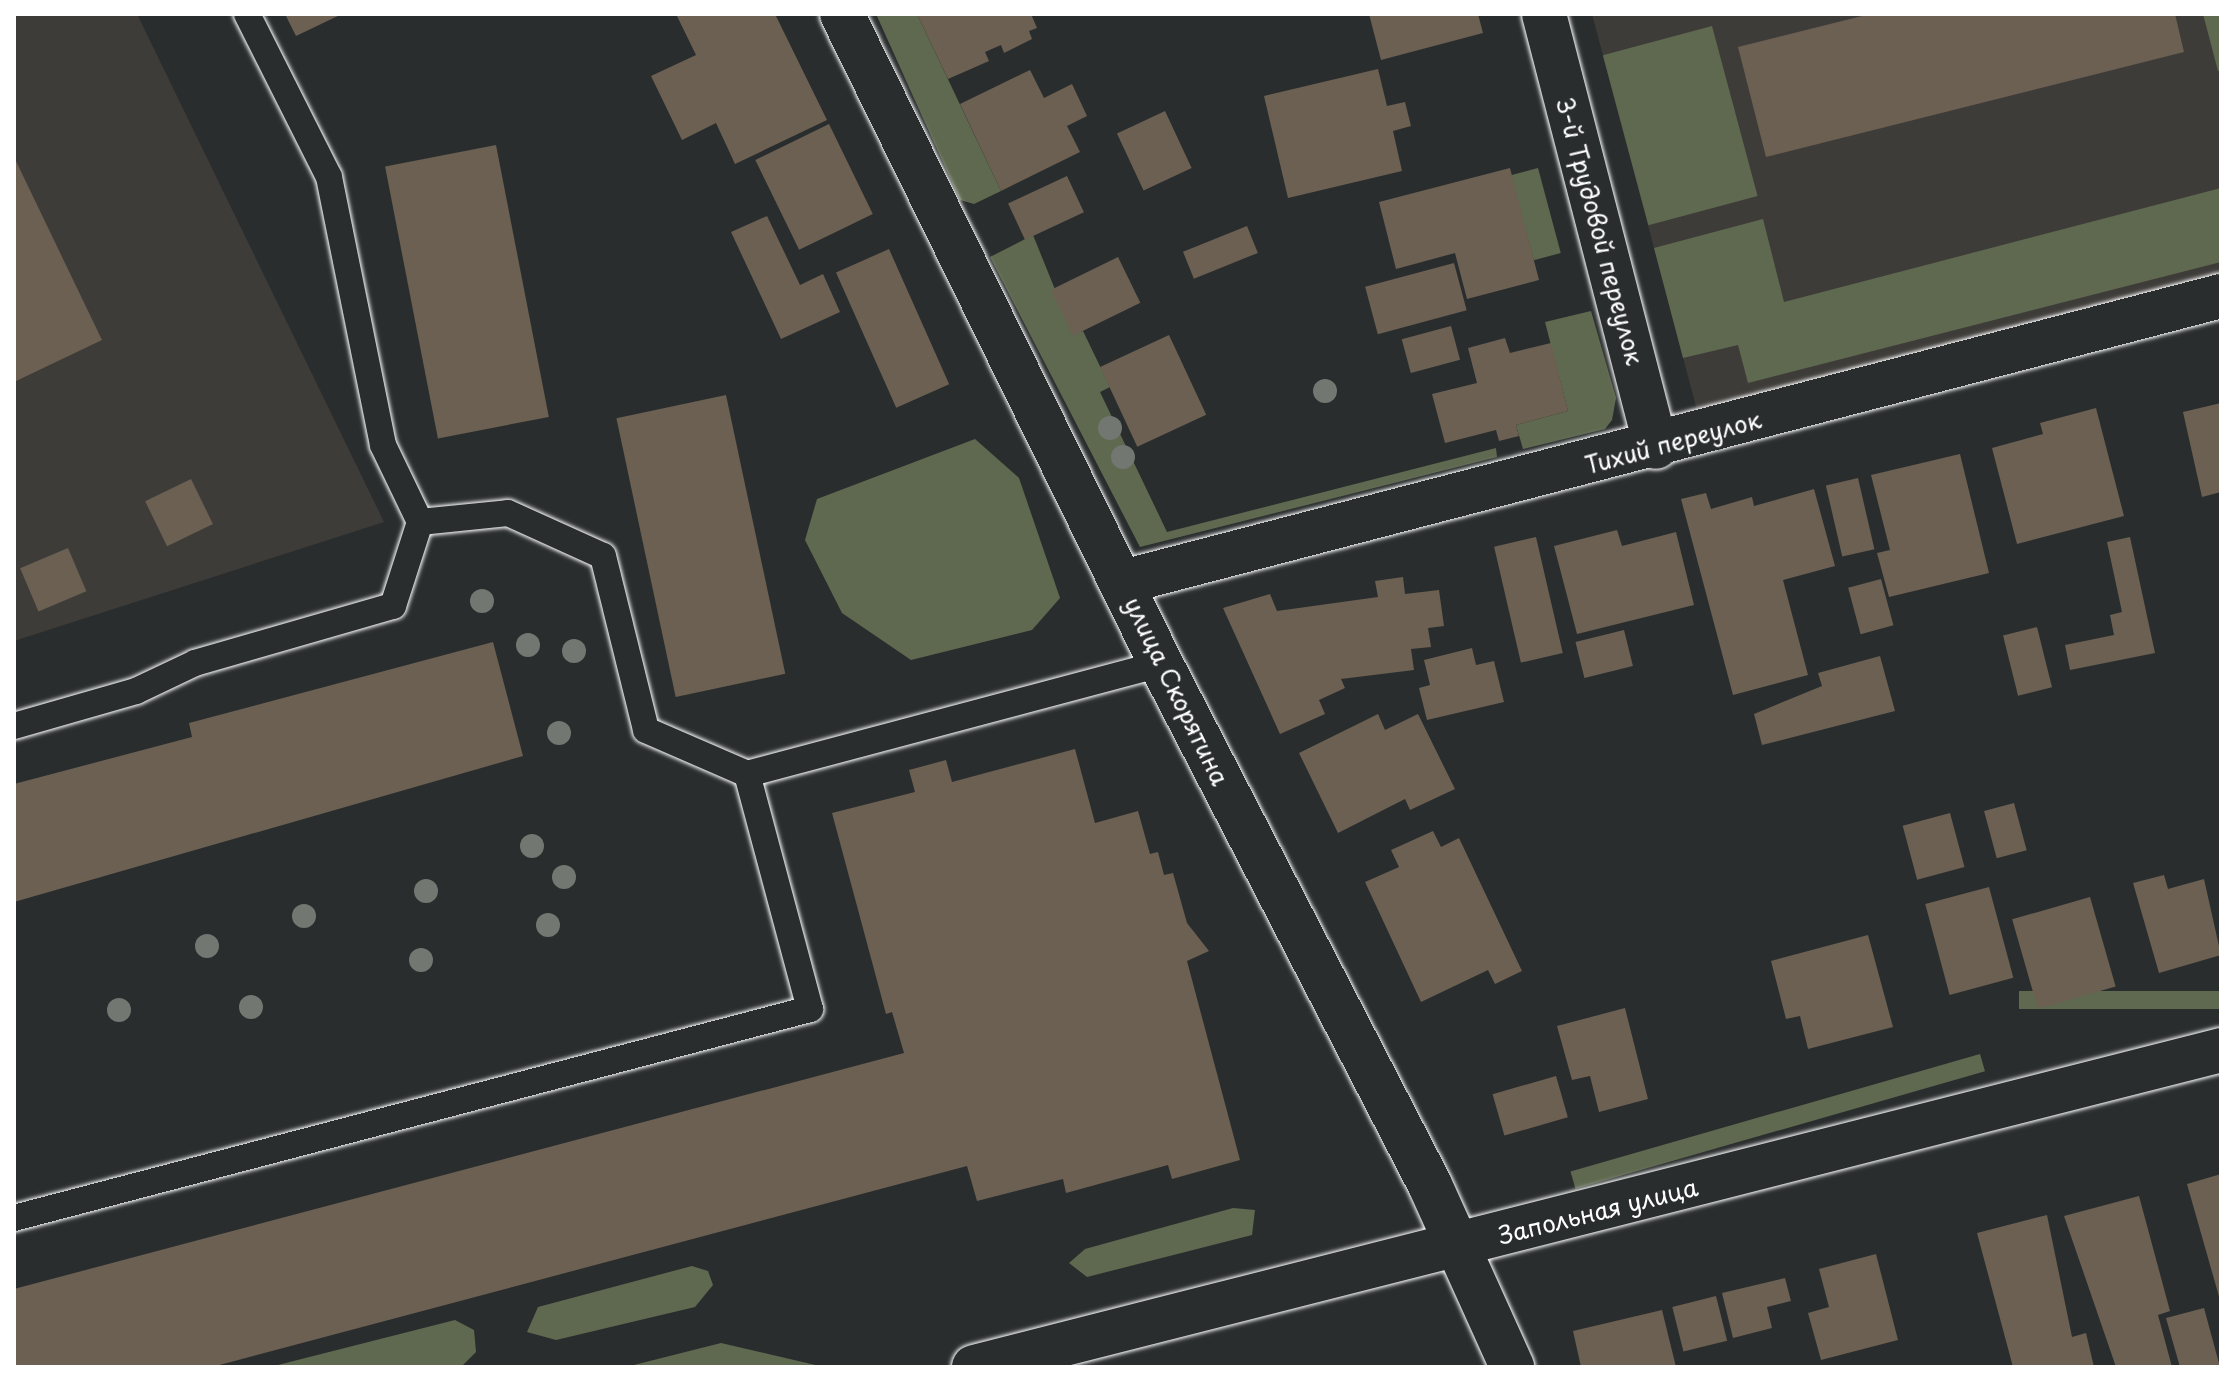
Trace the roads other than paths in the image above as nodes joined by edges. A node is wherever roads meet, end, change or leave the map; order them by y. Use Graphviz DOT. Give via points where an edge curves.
graph roads {
  1 [pos="247,14"];
  2 [pos="842,14"];
  3 [pos="1544,14"];
  4 [pos="2221,296"];
  5 [pos="1656,447"];
  6 [pos="420,522"];
  7 [pos="1123,582"];
  8 [pos="1161,664"];
  9 [pos="14,726"];
  10 [pos="747,774"];
  11 [pos="2221,1050"];
  12 [pos="14,1218"];
  13 [pos="1459,1246"];
  14 [pos="974,1367"];
  15 [pos="1512,1367"];
  1 -- 6 [label="lane" via="329,177 383,445"];
  2 -- 7 [label="street, улица Скорятина"];
  3 -- 5 [label="street, 3-й Трудовой переулок"];
  4 -- 5 [label="street, Тихий переулок"];
  5 -- 7 [label="street, Тихий переулок"];
  6 -- 9 [label="lane" via="393,606 195,663 136,691"];
  6 -- 10 [label="lane" via="508,513 603,556 646,730"];
  7 -- 8 [label="street, улица Скорятина"];
  8 -- 10 [label="lane"];
  8 -- 13 [label="street, улица Скорятина"];
  10 -- 12 [label="lane" via="810,1009"];
  11 -- 13 [label="street, Запольная улица"];
  13 -- 14 [label="street, Запольная улица"];
  13 -- 15 [label="street, улица Скорятина"];
}
